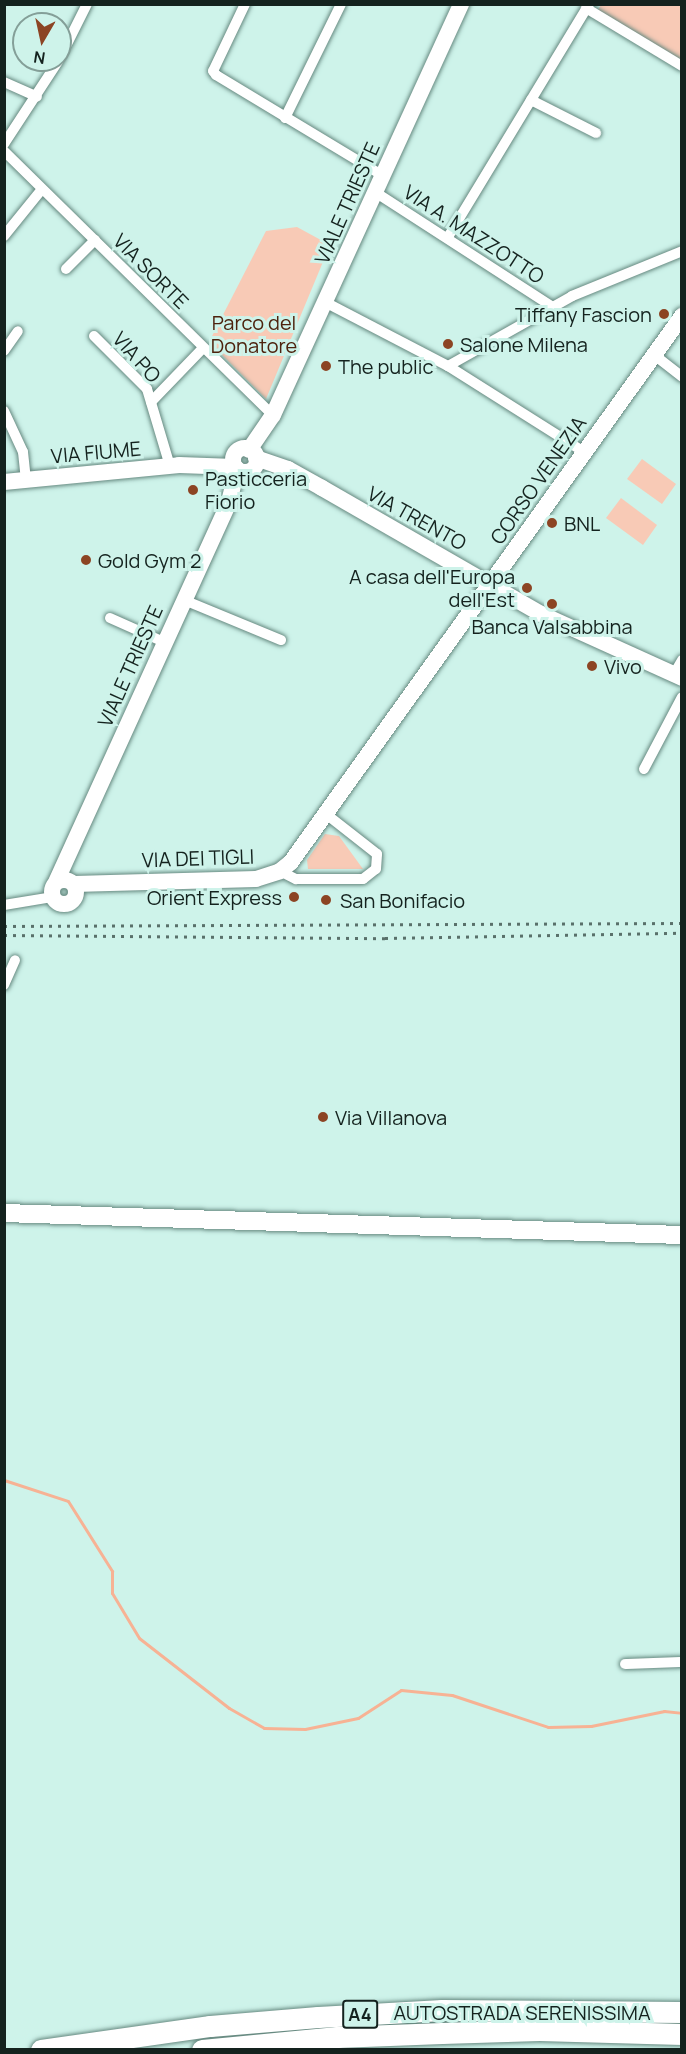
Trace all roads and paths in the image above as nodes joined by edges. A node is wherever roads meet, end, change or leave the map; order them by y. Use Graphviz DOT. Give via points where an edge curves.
graph roads {
  1 [pos="87,4"];
  2 [pos="245,4"];
  3 [pos="341,4"];
  4 [pos="461,4"];
  5 [pos="588,6"];
  6 [pos="72,33"];
  7 [pos="681,66"];
  8 [pos="52,72"];
  9 [pos="4,82"];
  10 [pos="37,98"];
  11 [pos="531,100"];
  12 [pos="285,118"];
  13 [pos="596,133"];
  14 [pos="4,144"];
  15 [pos="4,151"];
  16 [pos="382,176"];
  17 [pos="42,189"];
  18 [pos="375,192"];
  19 [pos="4,236"];
  20 [pos="448,237"];
  21 [pos="94,240"];
  22 [pos="681,251"];
  23 [pos="66,269"];
  24 [pos="325,302"];
  25 [pos="553,307"];
  26 [pos="681,316"];
  27 [pos="18,331"];
  28 [pos="94,336"];
  29 [pos="202,349"];
  30 [pos="4,351"];
  31 [pos="652,354"];
  32 [pos="447,366"];
  33 [pos="681,377"];
  34 [pos="151,402"];
  35 [pos="4,411"];
  36 [pos="272,417"];
  37 [pos="584,452"];
  38 [pos="248,461"];
  39 [pos="170,466"];
  40 [pos="199,466"];
  41 [pos="295,473"];
  42 [pos="26,480"];
  43 [pos="4,482"];
  44 [pos="491,584"];
  45 [pos="184,600"];
  46 [pos="110,618"];
  47 [pos="282,640"];
  48 [pos="164,642"];
  49 [pos="679,670"];
  50 [pos="681,696"];
  51 [pos="644,769"];
  52 [pos="326,814"];
  53 [pos="280,871"];
  54 [pos="66,889"];
  55 [pos="4,905"];
  56 [pos="15,960"];
  57 [pos="4,985"];
  58 [pos="4,1213"];
  59 [pos="681,1235"];
  60 [pos="681,1662"];
  61 [pos="625,1664"];
  62 [pos="681,2001"];
  63 [pos="613,2010"];
  64 [pos="681,2012"];
  65 [pos="681,2034"];
  66 [pos="41,2049"];
  67 [pos="202,2049"];
  1 -- 6 [label="street"];
  2 -- 12 [label="street" via="213,71"];
  3 -- 12 [label="street"];
  4 -- 16 [label="street, VIALE TRIESTE"];
  5 -- 7 [label="street"];
  5 -- 11 [label="street"];
  8 -- 10 [label="street"];
  9 -- 10 [label="street"];
  10 -- 14 [label="street"];
  11 -- 13 [label="street"];
  11 -- 20 [label="street"];
  12 -- 16 [label="street"];
  15 -- 17 [label="street, VIA SORTE"];
  16 -- 18 [label="street, VIALE TRIESTE"];
  17 -- 19 [label="street"];
  17 -- 21 [label="street, VIA SORTE"];
  18 -- 20 [label="street, VIA A. MAZZOTTO"];
  18 -- 24 [label="street, VIALE TRIESTE"];
  20 -- 25 [label="street, VIA A. MAZZOTTO"];
  21 -- 23 [label="street"];
  21 -- 29 [label="street, VIA SORTE"];
  22 -- 25 [label="street"];
  24 -- 32 [label="street"];
  24 -- 36 [label="street, VIALE TRIESTE"];
  25 -- 32 [label="street"];
  26 -- 31 [label="street, CORSO VENEZIA"];
  27 -- 30 [label="street"];
  28 -- 34 [label="street, VIA PO" via="147,389"];
  29 -- 34 [label="street, VIA PO"];
  29 -- 36 [label="street, VIA SORTE"];
  31 -- 33 [label="street"];
  31 -- 37 [label="street, CORSO VENEZIA"];
  32 -- 37 [label="street"];
  34 -- 39 [label="street, VIA PO"];
  35 -- 42 [label="street" via="22,452"];
  36 -- 38 [label="street, VIALE TRIESTE"];
  37 -- 44 [label="street, CORSO VENEZIA"];
  38 -- 40 [label="street, VIA FIUME"];
  38 -- 40 [label="street"];
  38 -- 41 [label="street, VIA TRENTO"];
  38 -- 41 [label="street" via="268,450"];
  38 -- 45 [label="street, VIALE TRIESTE"];
  39 -- 40 [label="street, VIA FIUME"];
  39 -- 42 [label="street, VIA FIUME"];
  41 -- 44 [label="street, VIA TRENTO"];
  42 -- 43 [label="street, VIA FIUME"];
  44 -- 49 [label="street, VIA TRENTO" via="541,614"];
  44 -- 52 [label="street, CORSO VENEZIA"];
  45 -- 47 [label="street"];
  45 -- 48 [label="street, VIALE TRIESTE"];
  46 -- 48 [label="street"];
  48 -- 54 [label="street, VIALE TRIESTE" via="70,847"];
  50 -- 51 [label="street"];
  52 -- 53 [label="street, CORSO VENEZIA" via="301,851"];
  52 -- 53 [label="street" via="377,854 376,869 363,879 296,879"];
  53 -- 54 [label="street, VIA DEI TIGLI" via="256,879 117,883"];
  54 -- 55 [label="street"];
  56 -- 57 [label="street"];
  58 -- 59 [label="main road"];
  60 -- 61 [label="street"];
  62 -- 63 [label="highway"];
  63 -- 64 [label="highway, AUTOSTRADA SERENISSIMA / A4"];
  63 -- 66 [label="highway, AUTOSTRADA SERENISSIMA / A4" via="442,2010 318,2017 210,2026"];
  65 -- 67 [label="highway, AUTOSTRADA SERENISSIMA / A4" via="539,2030 442,2033"];
}
